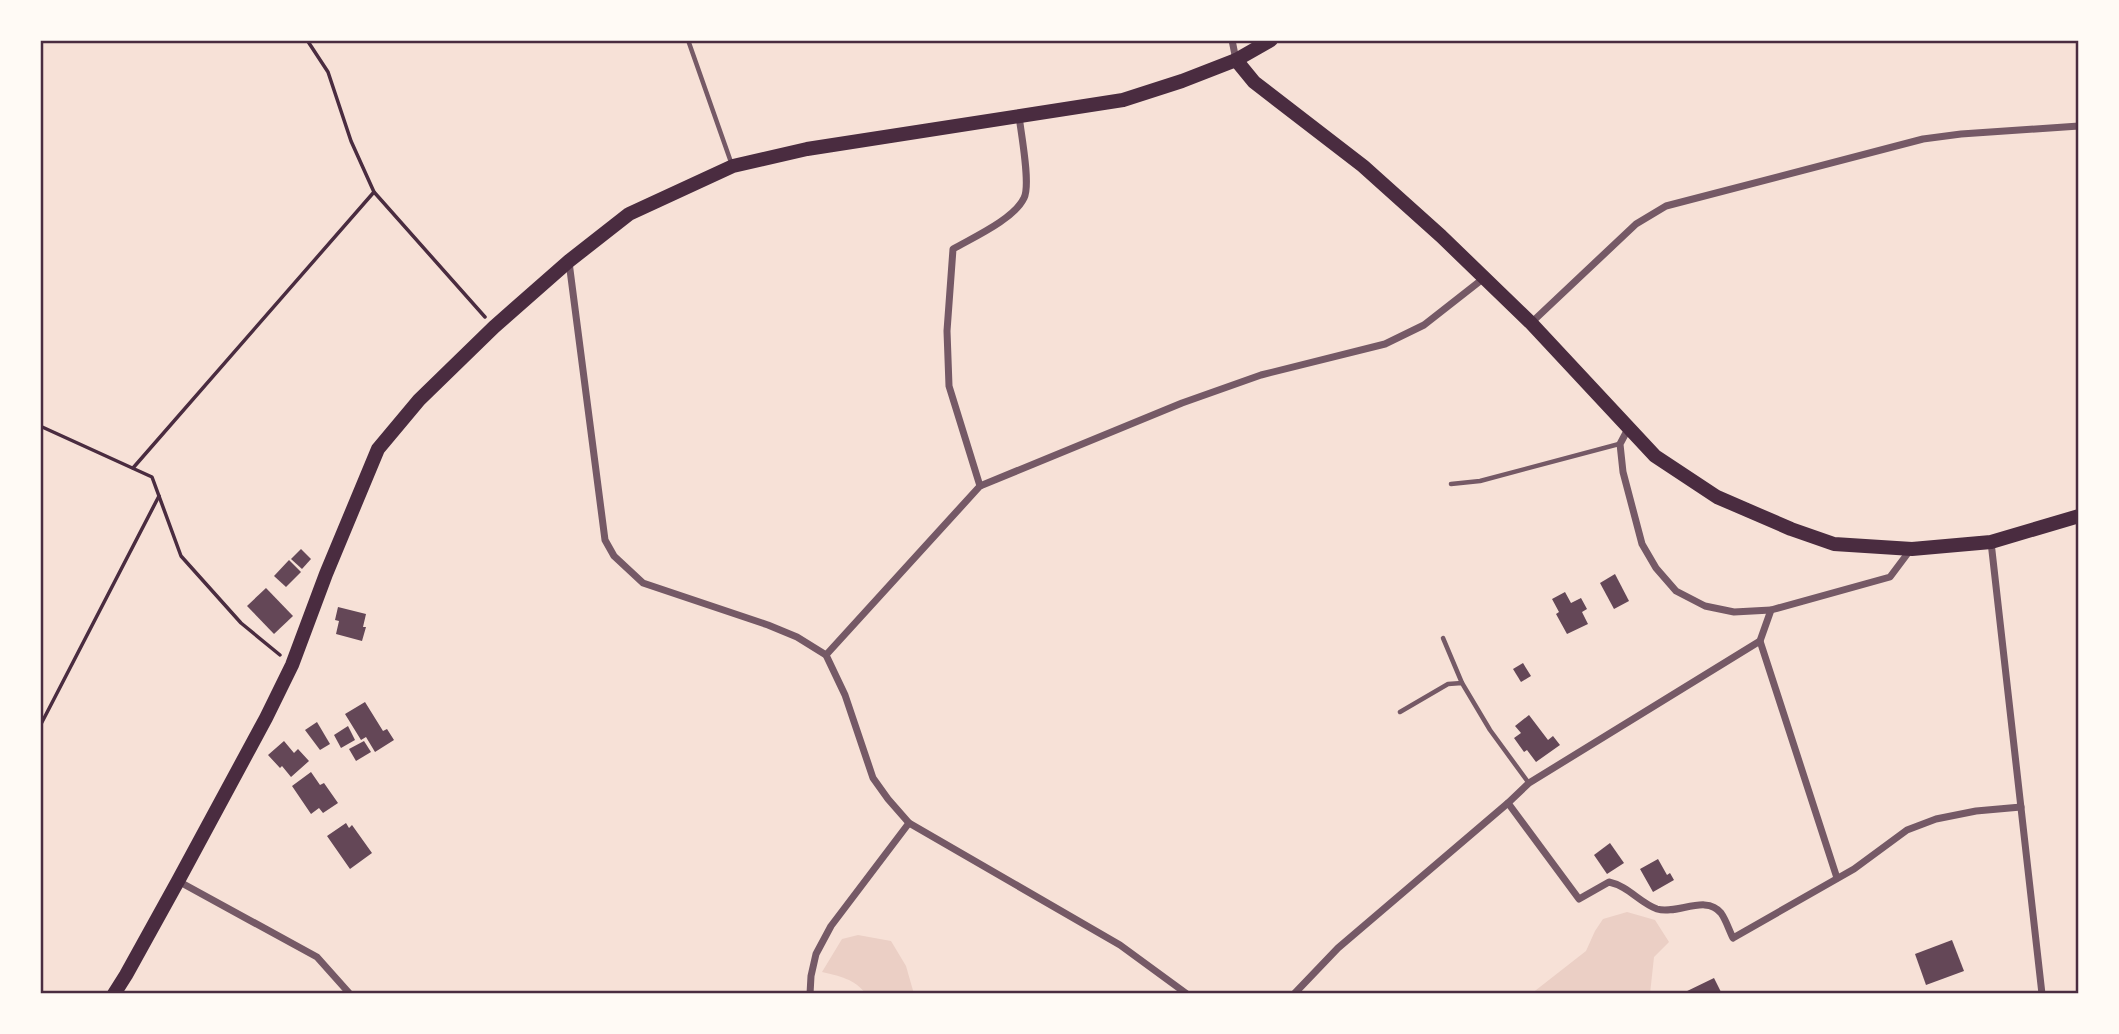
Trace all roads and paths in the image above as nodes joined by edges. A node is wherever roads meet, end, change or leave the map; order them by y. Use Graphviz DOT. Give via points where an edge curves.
graph roads {
  1 [pos="307,40"];
  2 [pos="688,40"];
  3 [pos="1232,40"];
  4 [pos="1271,40"];
  5 [pos="1236,60"];
  6 [pos="1019,116"];
  7 [pos="2079,126"];
  8 [pos="733,166"];
  9 [pos="374,192"];
  10 [pos="569,261"];
  11 [pos="1484,278"];
  12 [pos="1531,323"];
  13 [pos="494,327"];
  14 [pos="40,426"];
  15 [pos="1629,427"];
  16 [pos="1620,443"];
  17 [pos="133,468"];
  18 [pos="1451,485"];
  19 [pos="980,486"];
  20 [pos="159,496"];
  21 [pos="2079,516"];
  22 [pos="1991,542"];
  23 [pos="1912,549"];
  24 [pos="1771,610"];
  25 [pos="1443,638"];
  26 [pos="1760,641"];
  27 [pos="826,655"];
  28 [pos="292,665"];
  29 [pos="1462,683"];
  30 [pos="1400,712"];
  31 [pos="40,726"];
  32 [pos="1529,783"];
  33 [pos="1508,803"];
  34 [pos="2021,807"];
  35 [pos="909,823"];
  36 [pos="1837,878"];
  37 [pos="178,881"];
  38 [pos="114,994"];
  39 [pos="350,994"];
  40 [pos="810,994"];
  41 [pos="1187,994"];
  42 [pos="1294,994"];
  43 [pos="2042,994"];
  1 -- 9 [label="path" via="328,72"];
  2 -- 8 [label="lane"];
  3 -- 5 [label="street"];
  4 -- 5 [label="main road"];
  5 -- 6 [label="main road" via="1123,100"];
  5 -- 11 [label="main road" via="1254,82 1363,166"];
  6 -- 8 [label="main road" via="807,149"];
  6 -- 19 [label="street" via="1026,196 1016,211 953,249 947,331 949,386"];
  7 -- 12 [label="street" via="1923,139 1666,206 1636,224"];
  8 -- 10 [label="main road" via="629,214"];
  9 -- 13 [label="path"];
  9 -- 17 [label="path"];
  10 -- 13 [label="main road"];
  10 -- 27 [label="street" via="605,540 614,556 643,583 768,625"];
  11 -- 12 [label="main road"];
  11 -- 19 [label="street" via="1424,325 1385,344 1261,375 1182,402"];
  12 -- 15 [label="main road"];
  13 -- 28 [label="main road" via="419,400 378,449"];
  14 -- 17 [label="path"];
  15 -- 16 [label="street"];
  15 -- 23 [label="main road" via="1655,456 1717,497 1791,529 1834,544"];
  16 -- 18 [label="lane"];
  16 -- 24 [label="street" via="1642,544 1676,591 1705,606 1734,612"];
  17 -- 20 [label="path" via="152,477"];
  19 -- 27 [label="street"];
  20 -- 28 [label="path" via="181,556 241,623"];
  20 -- 31 [label="path"];
  21 -- 22 [label="main road"];
  22 -- 23 [label="main road"];
  22 -- 34 [label="street"];
  23 -- 24 [label="street" via="1890,577"];
  24 -- 26 [label="street"];
  25 -- 29 [label="lane"];
  26 -- 32 [label="street"];
  26 -- 36 [label="street"];
  27 -- 35 [label="street" via="873,778"];
  28 -- 37 [label="main road"];
  29 -- 30 [label="lane" via="1448,684"];
  29 -- 32 [label="lane"];
  32 -- 33 [label="street"];
  33 -- 36 [label="street" via="1579,899 1609,882 1668,911 1711,905 1720,912 1733,938"];
  33 -- 42 [label="street" via="1338,948"];
  34 -- 36 [label="street" via="1936,819 1907,830"];
  34 -- 43 [label="street"];
  35 -- 40 [label="street" via="831,926 816,954"];
  35 -- 41 [label="street" via="1120,945"];
  37 -- 38 [label="main road"];
  37 -- 39 [label="street" via="317,957"];
}
